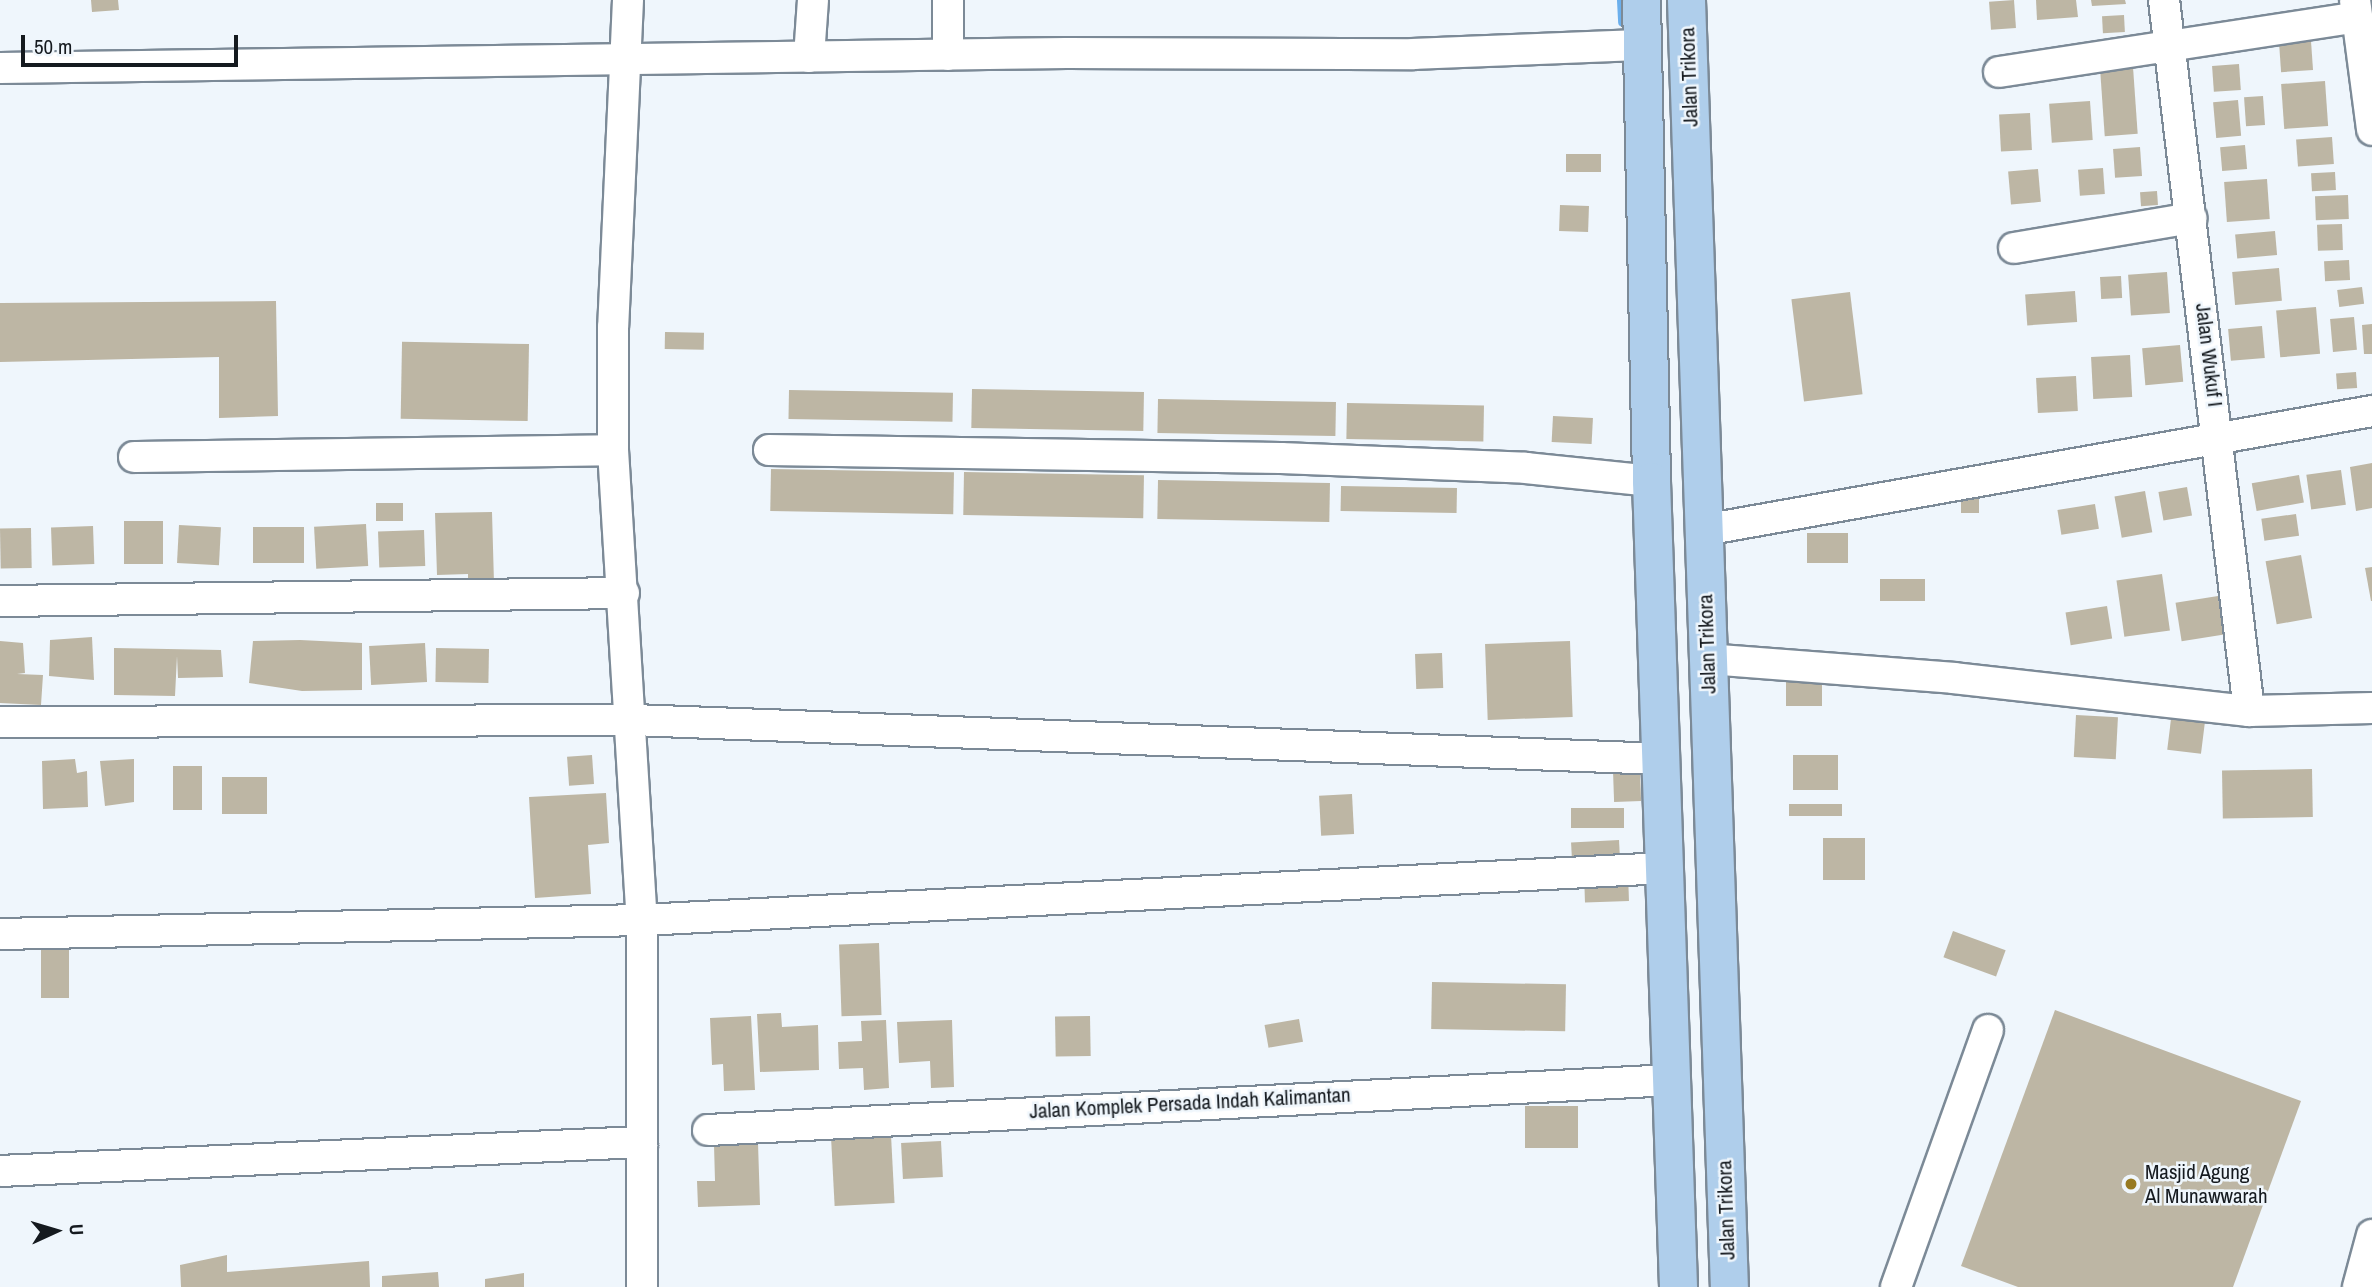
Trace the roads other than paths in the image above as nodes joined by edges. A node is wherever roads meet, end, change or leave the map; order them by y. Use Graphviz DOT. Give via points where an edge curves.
graph roads {
  1 [pos="628,0"];
  2 [pos="813,0"];
  3 [pos="948,0"];
  4 [pos="1641,0"];
  5 [pos="1686,0"];
  6 [pos="2164,0"];
  7 [pos="2356,9"];
  8 [pos="2169,44"];
  9 [pos="1643,45"];
  10 [pos="948,55"];
  11 [pos="810,57"];
  12 [pos="623,59"];
  13 [pos="0,68"];
  14 [pos="1999,72"];
  15 [pos="2370,96"];
  16 [pos="2372,130"];
  17 [pos="1692,169"];
  18 [pos="1646,172"];
  19 [pos="2191,218"];
  20 [pos="2014,248"];
  21 [pos="2372,411"];
  22 [pos="2220,441"];
  23 [pos="613,450"];
  24 [pos="769,450"];
  25 [pos="134,457"];
  26 [pos="1651,481"];
  27 [pos="1704,530"];
  28 [pos="624,593"];
  29 [pos="0,601"];
  30 [pos="1708,659"];
  31 [pos="2372,708"];
  32 [pos="2249,711"];
  33 [pos="633,720"];
  34 [pos="0,722"];
  35 [pos="1662,759"];
  36 [pos="1666,868"];
  37 [pos="642,920"];
  38 [pos="0,934"];
  39 [pos="1988,1030"];
  40 [pos="1673,1080"];
  41 [pos="708,1130"];
  42 [pos="642,1142"];
  43 [pos="0,1171"];
  44 [pos="2372,1235"];
  45 [pos="642,1287"];
  46 [pos="1678,1287"];
  47 [pos="1729,1287"];
  48 [pos="1896,1287"];
  49 [pos="2358,1287"];
  1 -- 12 [label="street"];
  2 -- 11 [label="street"];
  3 -- 10 [label="street"];
  4 -- 9 [label="main road"];
  5 -- 17 [label="main road, Jalan Trikora"];
  6 -- 8 [label="street, Jalan Wukuf I"];
  7 -- 8 [label="street"];
  7 -- 15 [label="street"];
  8 -- 14 [label="street"];
  8 -- 19 [label="street, Jalan Wukuf I"];
  9 -- 10 [label="street" via="1414,54"];
  9 -- 18 [label="main road"];
  10 -- 11 [label="street"];
  11 -- 12 [label="street"];
  12 -- 13 [label="street"];
  12 -- 23 [label="street"];
  15 -- 16 [label="street"];
  17 -- 18 [label="main road"];
  17 -- 27 [label="main road, Jalan Trikora"];
  18 -- 26 [label="main road"];
  19 -- 20 [label="street"];
  19 -- 22 [label="street, Jalan Wukuf I"];
  21 -- 22 [label="street"];
  22 -- 27 [label="street"];
  22 -- 32 [label="street, Jalan Wukuf I"];
  23 -- 25 [label="street"];
  23 -- 28 [label="street"];
  24 -- 26 [label="street" via="1282,458 1526,467"];
  26 -- 35 [label="main road"];
  27 -- 30 [label="main road, Jalan Trikora"];
  28 -- 29 [label="street"];
  28 -- 33 [label="street"];
  30 -- 32 [label="street" via="1981,681"];
  30 -- 47 [label="main road, Jalan Trikora"];
  31 -- 32 [label="street"];
  33 -- 34 [label="street"];
  33 -- 35 [label="street"];
  33 -- 37 [label="street"];
  35 -- 36 [label="main road"];
  36 -- 37 [label="street"];
  36 -- 40 [label="main road"];
  37 -- 38 [label="street"];
  37 -- 42 [label="street"];
  39 -- 48 [label="street"];
  40 -- 41 [label="street, Jalan Komplek Persada Indah Kalimantan"];
  40 -- 46 [label="main road"];
  42 -- 43 [label="street"];
  42 -- 45 [label="street"];
  44 -- 49 [label="street"];
}
